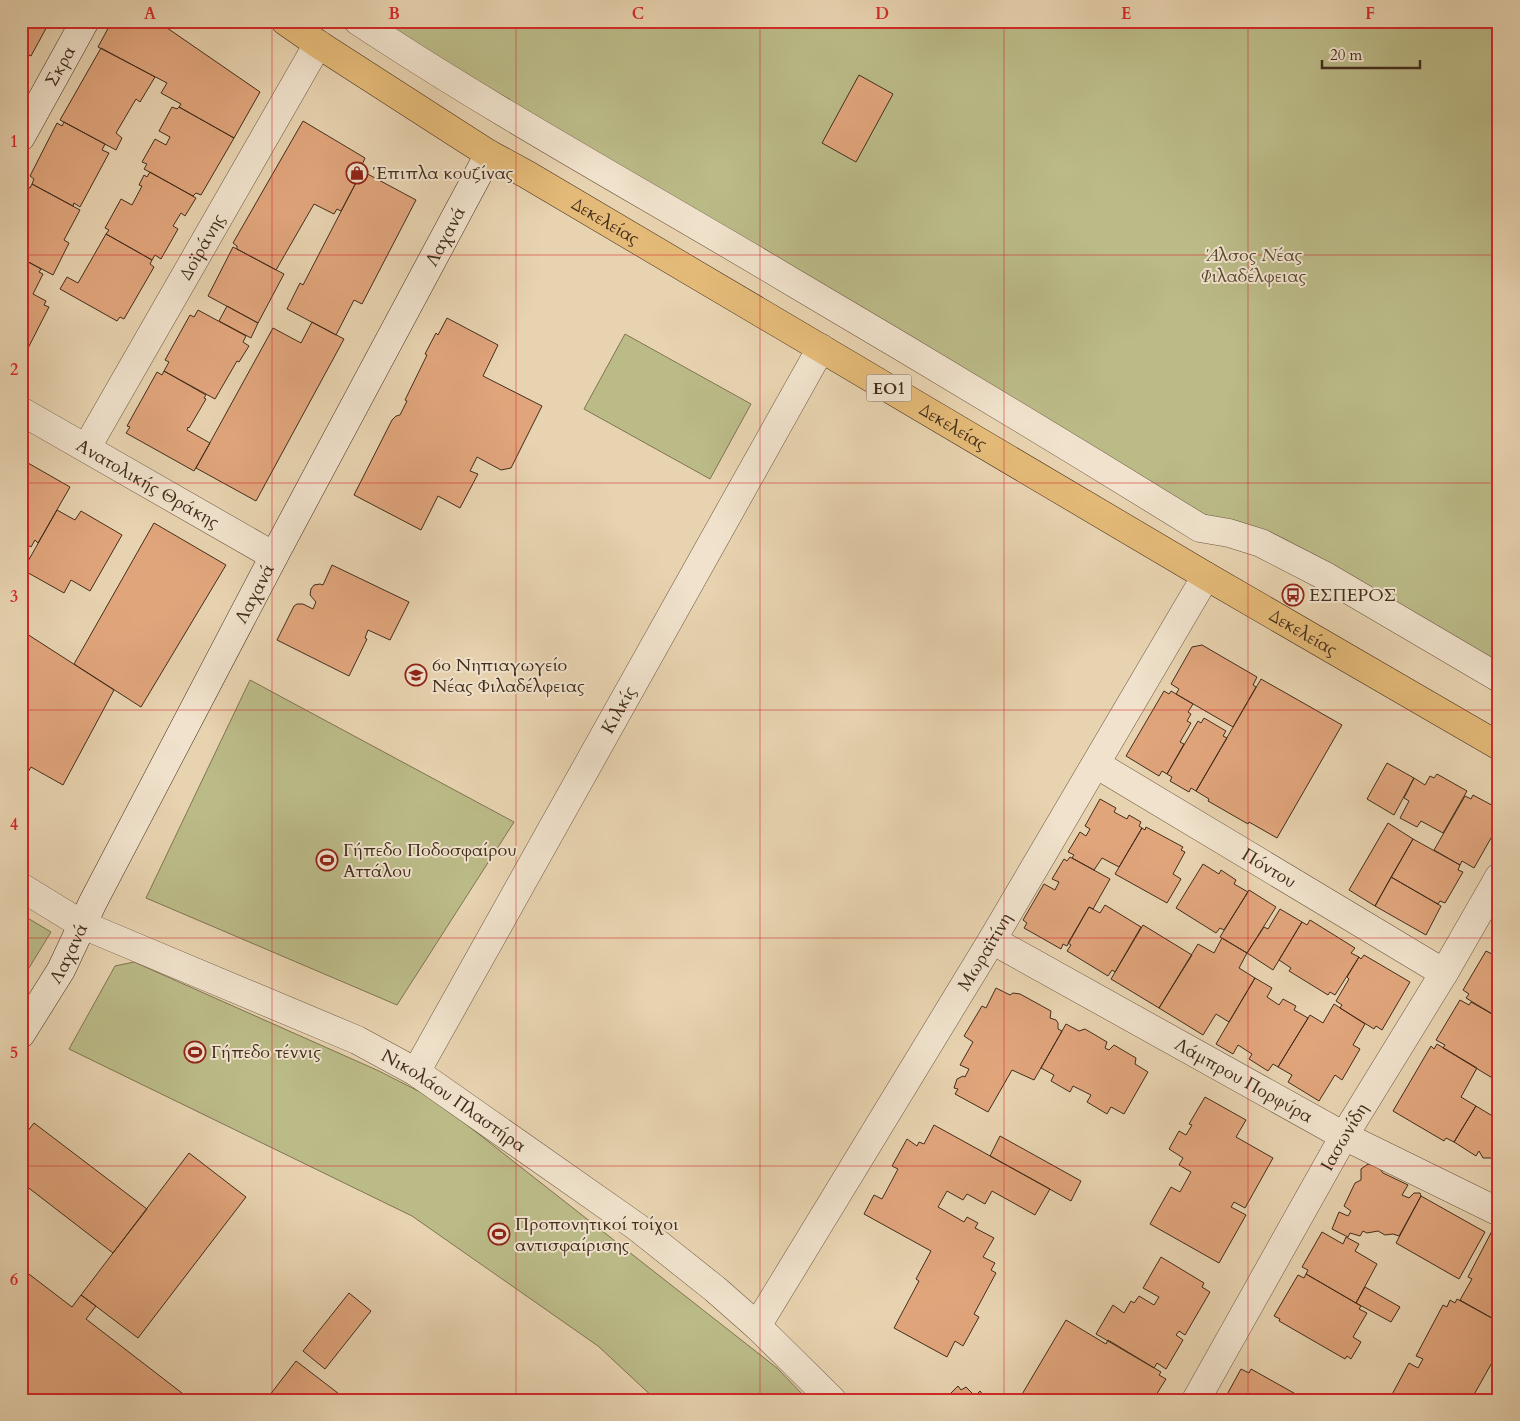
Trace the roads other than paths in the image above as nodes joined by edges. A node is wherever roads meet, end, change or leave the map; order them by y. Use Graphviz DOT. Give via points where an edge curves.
graph roads {
  1 [pos="85,21"];
  2 [pos="285,21"];
  3 [pos="358,21"];
  4 [pos="318,44"];
  5 [pos="21,137"];
  6 [pos="489,154"];
  7 [pos="821,348"];
  8 [pos="21,410"];
  9 [pos="86,448"];
  10 [pos="274,556"];
  11 [pos="1206,576"];
  12 [pos="1499,678"];
  13 [pos="1499,746"];
  14 [pos="1096,764"];
  15 [pos="1499,877"];
  16 [pos="21,887"];
  17 [pos="83,925"];
  18 [pos="992,940"];
  19 [pos="1444,973"];
  20 [pos="21,1034"];
  21 [pos="416,1072"];
  22 [pos="1344,1136"];
  23 [pos="1499,1212"];
  24 [pos="757,1326"];
  25 [pos="832,1400"];
  26 [pos="1196,1400"];
  1 -- 5 [label="street, Σκρα"];
  2 -- 4 [label="main road, Δεκελείας / ΕΟ1"];
  3 -- 12 [label="street" via="567,150 1200,528 1229,533 1270,547"];
  4 -- 6 [label="main road, Δεκελείας / ΕΟ1"];
  4 -- 9 [label="street, Δοϊράνης"];
  6 -- 7 [label="main road, Δεκελείας / ΕΟ1"];
  6 -- 10 [label="street, Λαχανά"];
  7 -- 11 [label="main road, Δεκελείας / ΕΟ1"];
  7 -- 21 [label="street, Κιλκίς"];
  8 -- 9 [label="street, Ανατολικής Θράκης"];
  9 -- 10 [label="street, Ανατολικής Θράκης"];
  10 -- 17 [label="street, Λαχανά"];
  11 -- 13 [label="main road, Δεκελείας / ΕΟ1"];
  11 -- 14 [label="street, Μωραϊτίνη"];
  14 -- 18 [label="street, Μωραϊτίνη"];
  14 -- 19 [label="street, Πόντου"];
  15 -- 19 [label="street, Ιασωνίδη"];
  16 -- 17 [label="street, Νικολάου Πλαστήρα"];
  17 -- 20 [label="street, Λαχανά" via="62,970"];
  17 -- 21 [label="street, Νικολάου Πλαστήρα" via="356,1040"];
  18 -- 22 [label="street, Λάμπρου Πορφύρα"];
  18 -- 24 [label="street, Μωραϊτίνη"];
  19 -- 22 [label="street, Ιασωνίδη"];
  21 -- 24 [label="street, Νικολάου Πλαστήρα" via="637,1227"];
  22 -- 23 [label="street, Λάμπρου Πορφύρα"];
  22 -- 26 [label="street, Ιασωνίδη"];
  24 -- 25 [label="street, Νικολάου Πλαστήρα"];
}
